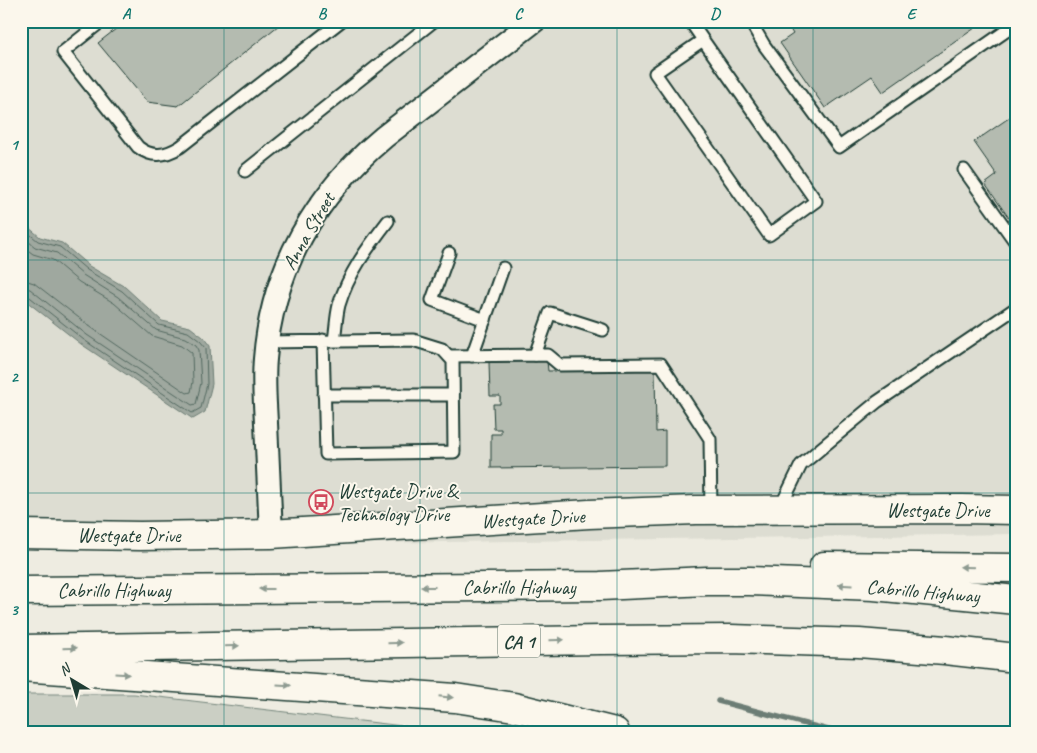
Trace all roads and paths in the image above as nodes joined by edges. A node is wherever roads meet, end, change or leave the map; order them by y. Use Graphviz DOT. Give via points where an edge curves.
graph roads {
  1 [pos="102,21"];
  2 [pos="341,21"];
  3 [pos="434,21"];
  4 [pos="534,21"];
  5 [pos="690,21"];
  6 [pos="750,21"];
  7 [pos="1016,24"];
  8 [pos="703,40"];
  9 [pos="964,170"];
  10 [pos="245,172"];
  11 [pos="388,222"];
  12 [pos="1016,243"];
  13 [pos="449,253"];
  14 [pos="503,268"];
  15 [pos="1016,308"];
  16 [pos="485,320"];
  17 [pos="603,330"];
  18 [pos="329,340"];
  19 [pos="266,342"];
  20 [pos="535,355"];
  21 [pos="449,356"];
  22 [pos="472,356"];
  23 [pos="324,395"];
  24 [pos="453,395"];
  25 [pos="711,510"];
  26 [pos="779,510"];
  27 [pos="1016,510"];
  28 [pos="21,534"];
  29 [pos="271,534"];
  30 [pos="1016,568"];
  31 [pos="600,586"];
  32 [pos="21,591"];
  33 [pos="1016,600"];
  34 [pos="21,649"];
  35 [pos="1016,658"];
  36 [pos="21,668"];
  37 [pos="615,732"];
  1 -- 2 [label="lane" via="64,52 138,147 144,152 161,155 180,147"];
  3 -- 10 [label="lane"];
  4 -- 19 [label="street, Anna Street" via="384,137 341,177 312,217 290,257"];
  5 -- 8 [label="lane"];
  6 -- 7 [label="lane" via="839,147"];
  8 -- 8 [label="lane" via="816,201 769,235 655,73"];
  9 -- 12 [label="lane"];
  11 -- 18 [label="lane" via="362,257 344,291"];
  13 -- 16 [label="lane" via="432,300"];
  14 -- 16 [label="lane"];
  15 -- 26 [label="lane" via="877,402 801,465"];
  16 -- 22 [label="lane"];
  17 -- 20 [label="lane" via="550,313"];
  18 -- 19 [label="lane"];
  18 -- 21 [label="lane" via="413,340 442,349"];
  18 -- 23 [label="lane"];
  19 -- 29 [label="street, Anna Street" via="264,386"];
  20 -- 22 [label="lane"];
  20 -- 25 [label="lane" via="548,355 560,365 661,364 710,439"];
  21 -- 22 [label="lane"];
  21 -- 24 [label="lane" via="453,361"];
  23 -- 24 [label="lane"];
  23 -- 24 [label="lane" via="326,454 454,452"];
  25 -- 26 [label="main road, Westgate Drive"];
  25 -- 29 [label="main road, Westgate Drive" via="589,514"];
  26 -- 27 [label="main road, Westgate Drive"];
  28 -- 29 [label="main road, Westgate Drive"];
  30 -- 31 [label="main road, one-way" via="676,568 646,572"];
  31 -- 32 [label="main road, Cabrillo Highway, one-way"];
  33 -- 31 [label="main road, Cabrillo Highway, one-way" via="883,587 759,581"];
  34 -- 35 [label="main road, CA 1, one-way" via="730,639 859,643"];
  36 -- 37 [label="main road, one-way" via="455,698 514,707"];
}
